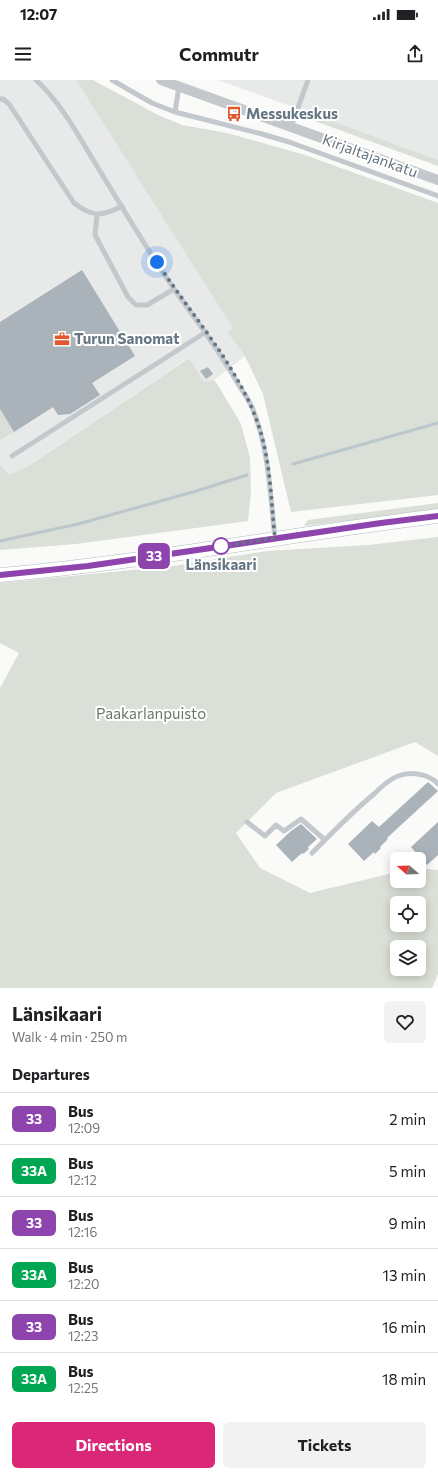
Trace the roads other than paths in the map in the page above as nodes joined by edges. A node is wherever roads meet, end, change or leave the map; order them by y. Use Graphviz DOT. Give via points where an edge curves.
graph roads {
  1 [pos="36,80"];
  2 [pos="112,80"];
  3 [pos="161,80"];
  4 [pos="308,80"];
  5 [pos="179,86"];
  6 [pos="0,99"];
  7 [pos="175,112"];
  8 [pos="291,127"];
  9 [pos="438,180"];
  10 [pos="438,196"];
  11 [pos="122,206"];
  12 [pos="97,214"];
  13 [pos="174,289"];
  14 [pos="206,332"];
  15 [pos="12,456"];
  16 [pos="438,516"];
  17 [pos="275,538"];
  18 [pos="0,575"];
  19 [pos="438,784"];
  20 [pos="247,822"];
  21 [pos="325,840"];
  22 [pos="312,853"];
  1 -- 11 [label="lane" via="73,127"];
  2 -- 7 [label="lane, Kirjaltajankatu" via="152,103"];
  3 -- 5 [label="street, Kirjaltajankatu"];
  4 -- 8 [label="lane"];
  5 -- 7 [label="lane"];
  5 -- 8 [label="street, Kirjaltajankatu"];
  6 -- 12 [label="lane" via="9,104 74,203"];
  7 -- 10 [label="lane, Kirjaltajankatu" via="289,142"];
  8 -- 9 [label="street, Kirjaltajankatu"];
  11 -- 12 [label="lane" via="109,213"];
  11 -- 13 [label="lane"];
  12 -- 13 [label="lane" via="95,235 128,297 136,305 146,305"];
  13 -- 14 [label="lane"];
  14 -- 15 [label="lane"];
  14 -- 17 [label="lane" via="251,406 260,431 269,474"];
  16 -- 17 [label="street"];
  17 -- 18 [label="street" via="88,566"];
  19 -- 21 [label="lane" via="433,779 414,773 399,776 386,783 360,805"];
  20 -- 21 [label="lane" via="265,836 276,825 284,831 302,819"];
  21 -- 22 [label="lane"];
}
